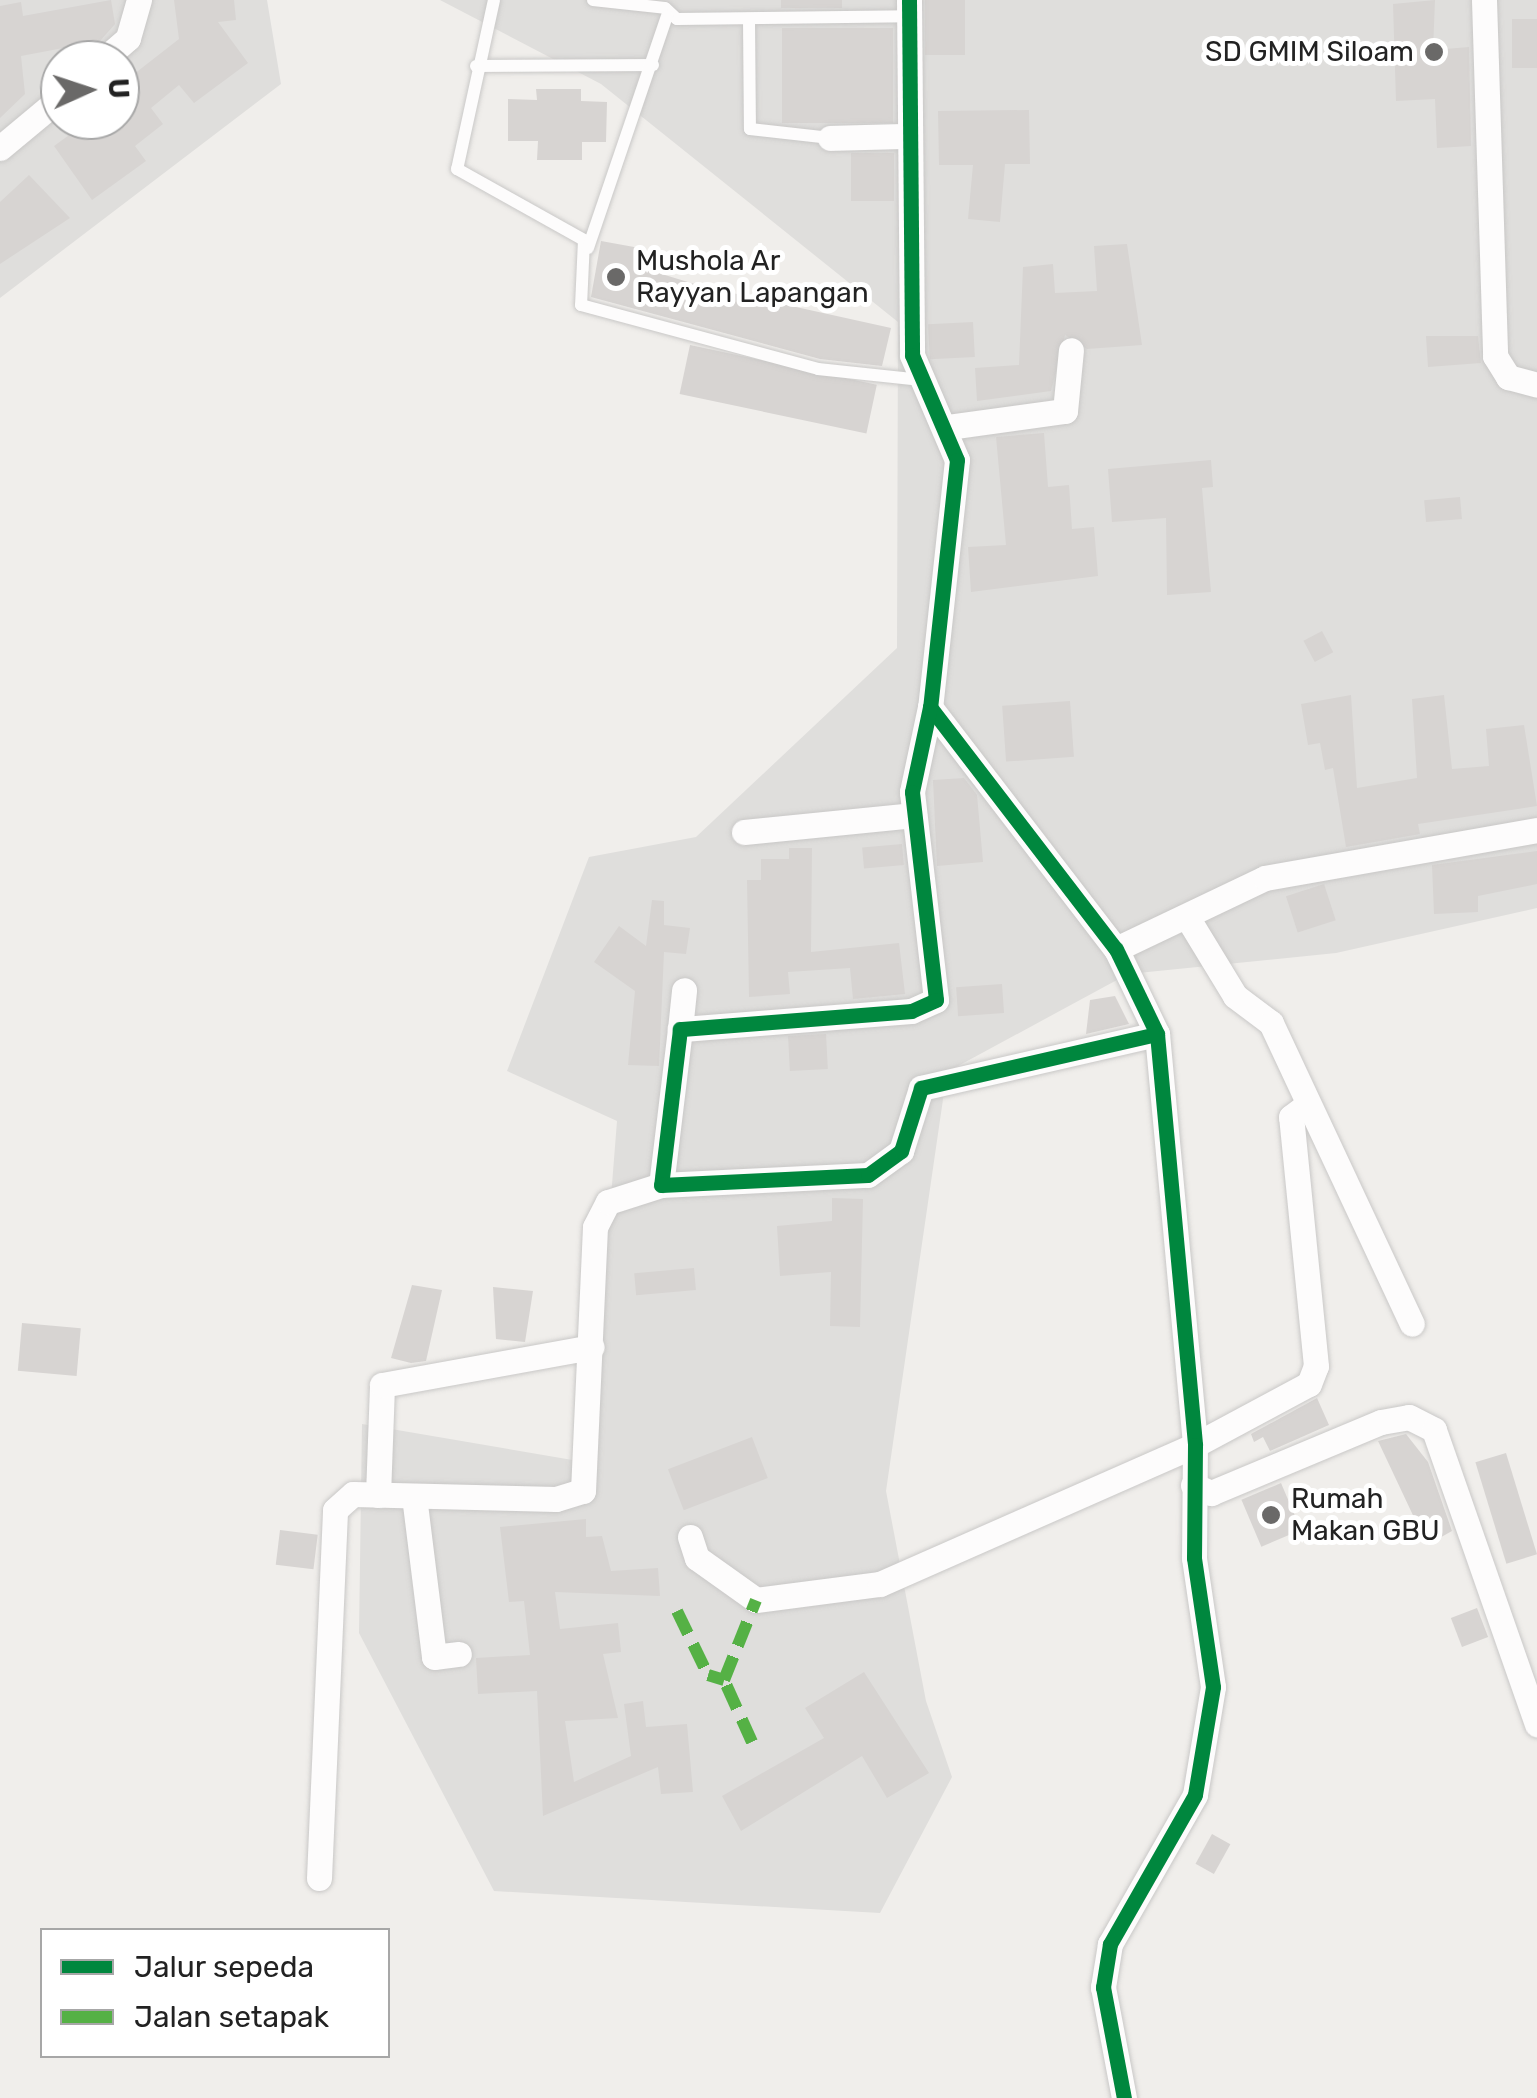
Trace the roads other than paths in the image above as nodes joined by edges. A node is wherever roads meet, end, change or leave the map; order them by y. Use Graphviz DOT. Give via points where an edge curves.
graph roads {
  1 [pos="139,0"];
  2 [pos="494,0"];
  3 [pos="593,0"];
  4 [pos="1484,0"];
  5 [pos="666,8"];
  6 [pos="909,8"];
  7 [pos="749,20"];
  8 [pos="126,40"];
  9 [pos="653,65"];
  10 [pos="476,66"];
  11 [pos="40,115"];
  12 [pos="909,136"];
  13 [pos="830,138"];
  14 [pos="0,148"];
  15 [pos="588,248"];
  16 [pos="1071,350"];
  17 [pos="921,380"];
  18 [pos="1537,385"];
  19 [pos="948,427"];
  20 [pos="930,706"];
  21 [pos="914,815"];
  22 [pos="1537,830"];
  23 [pos="744,832"];
  24 [pos="1187,916"];
  25 [pos="1116,949"];
  26 [pos="684,990"];
  27 [pos="680,1029"];
  28 [pos="1157,1034"];
  29 [pos="1308,1104"];
  30 [pos="661,1184"];
  31 [pos="1412,1324"];
  32 [pos="592,1347"];
  33 [pos="1196,1445"];
  34 [pos="1193,1484"];
  35 [pos="378,1495"];
  36 [pos="414,1496"];
  37 [pos="690,1538"];
  38 [pos="460,1654"];
  39 [pos="1537,1724"];
  40 [pos="319,1878"];
  41 [pos="1124,2098"];
  1 -- 8 [label="street"];
  2 -- 10 [label="lane"];
  3 -- 5 [label="lane"];
  4 -- 18 [label="street" via="1495,356 1508,377"];
  5 -- 7 [label="lane"];
  5 -- 9 [label="lane"];
  6 -- 7 [label="lane"];
  6 -- 12 [label="street"];
  7 -- 13 [label="lane" via="750,129"];
  9 -- 10 [label="lane"];
  9 -- 15 [label="lane"];
  10 -- 15 [label="lane" via="456,156 463,180"];
  11 -- 14 [label="street"];
  12 -- 13 [label="street"];
  12 -- 17 [label="street" via="911,338"];
  15 -- 17 [label="lane" via="582,305 818,370"];
  16 -- 19 [label="street" via="1065,411"];
  17 -- 19 [label="street"];
  19 -- 20 [label="street" via="956,460"];
  20 -- 21 [label="street"];
  20 -- 25 [label="street"];
  21 -- 23 [label="street"];
  21 -- 27 [label="street" via="936,1000 910,1012"];
  22 -- 24 [label="street" via="1282,874"];
  24 -- 25 [label="street"];
  24 -- 29 [label="street" via="1235,996 1272,1023"];
  25 -- 28 [label="street"];
  26 -- 27 [label="street"];
  27 -- 30 [label="street"];
  28 -- 30 [label="street" via="921,1088 900,1151 868,1175"];
  28 -- 33 [label="street"];
  29 -- 31 [label="street"];
  29 -- 33 [label="street" via="1291,1116 1315,1377"];
  30 -- 32 [label="street" via="619,1195 599,1212"];
  32 -- 35 [label="street" via="382,1385"];
  32 -- 36 [label="street" via="582,1490 556,1499"];
  33 -- 34 [label="street"];
  33 -- 37 [label="street" via="1048,1506 917,1574 832,1595 756,1600 697,1558"];
  34 -- 39 [label="street" via="1211,1493 1381,1422 1409,1416 1434,1430"];
  34 -- 41 [label="street" via="1213,1687 1208,1745 1195,1795 1110,1944 1103,1987"];
  35 -- 36 [label="street"];
  35 -- 40 [label="street" via="353,1494 335,1510"];
  36 -- 38 [label="street" via="434,1657"];
}
